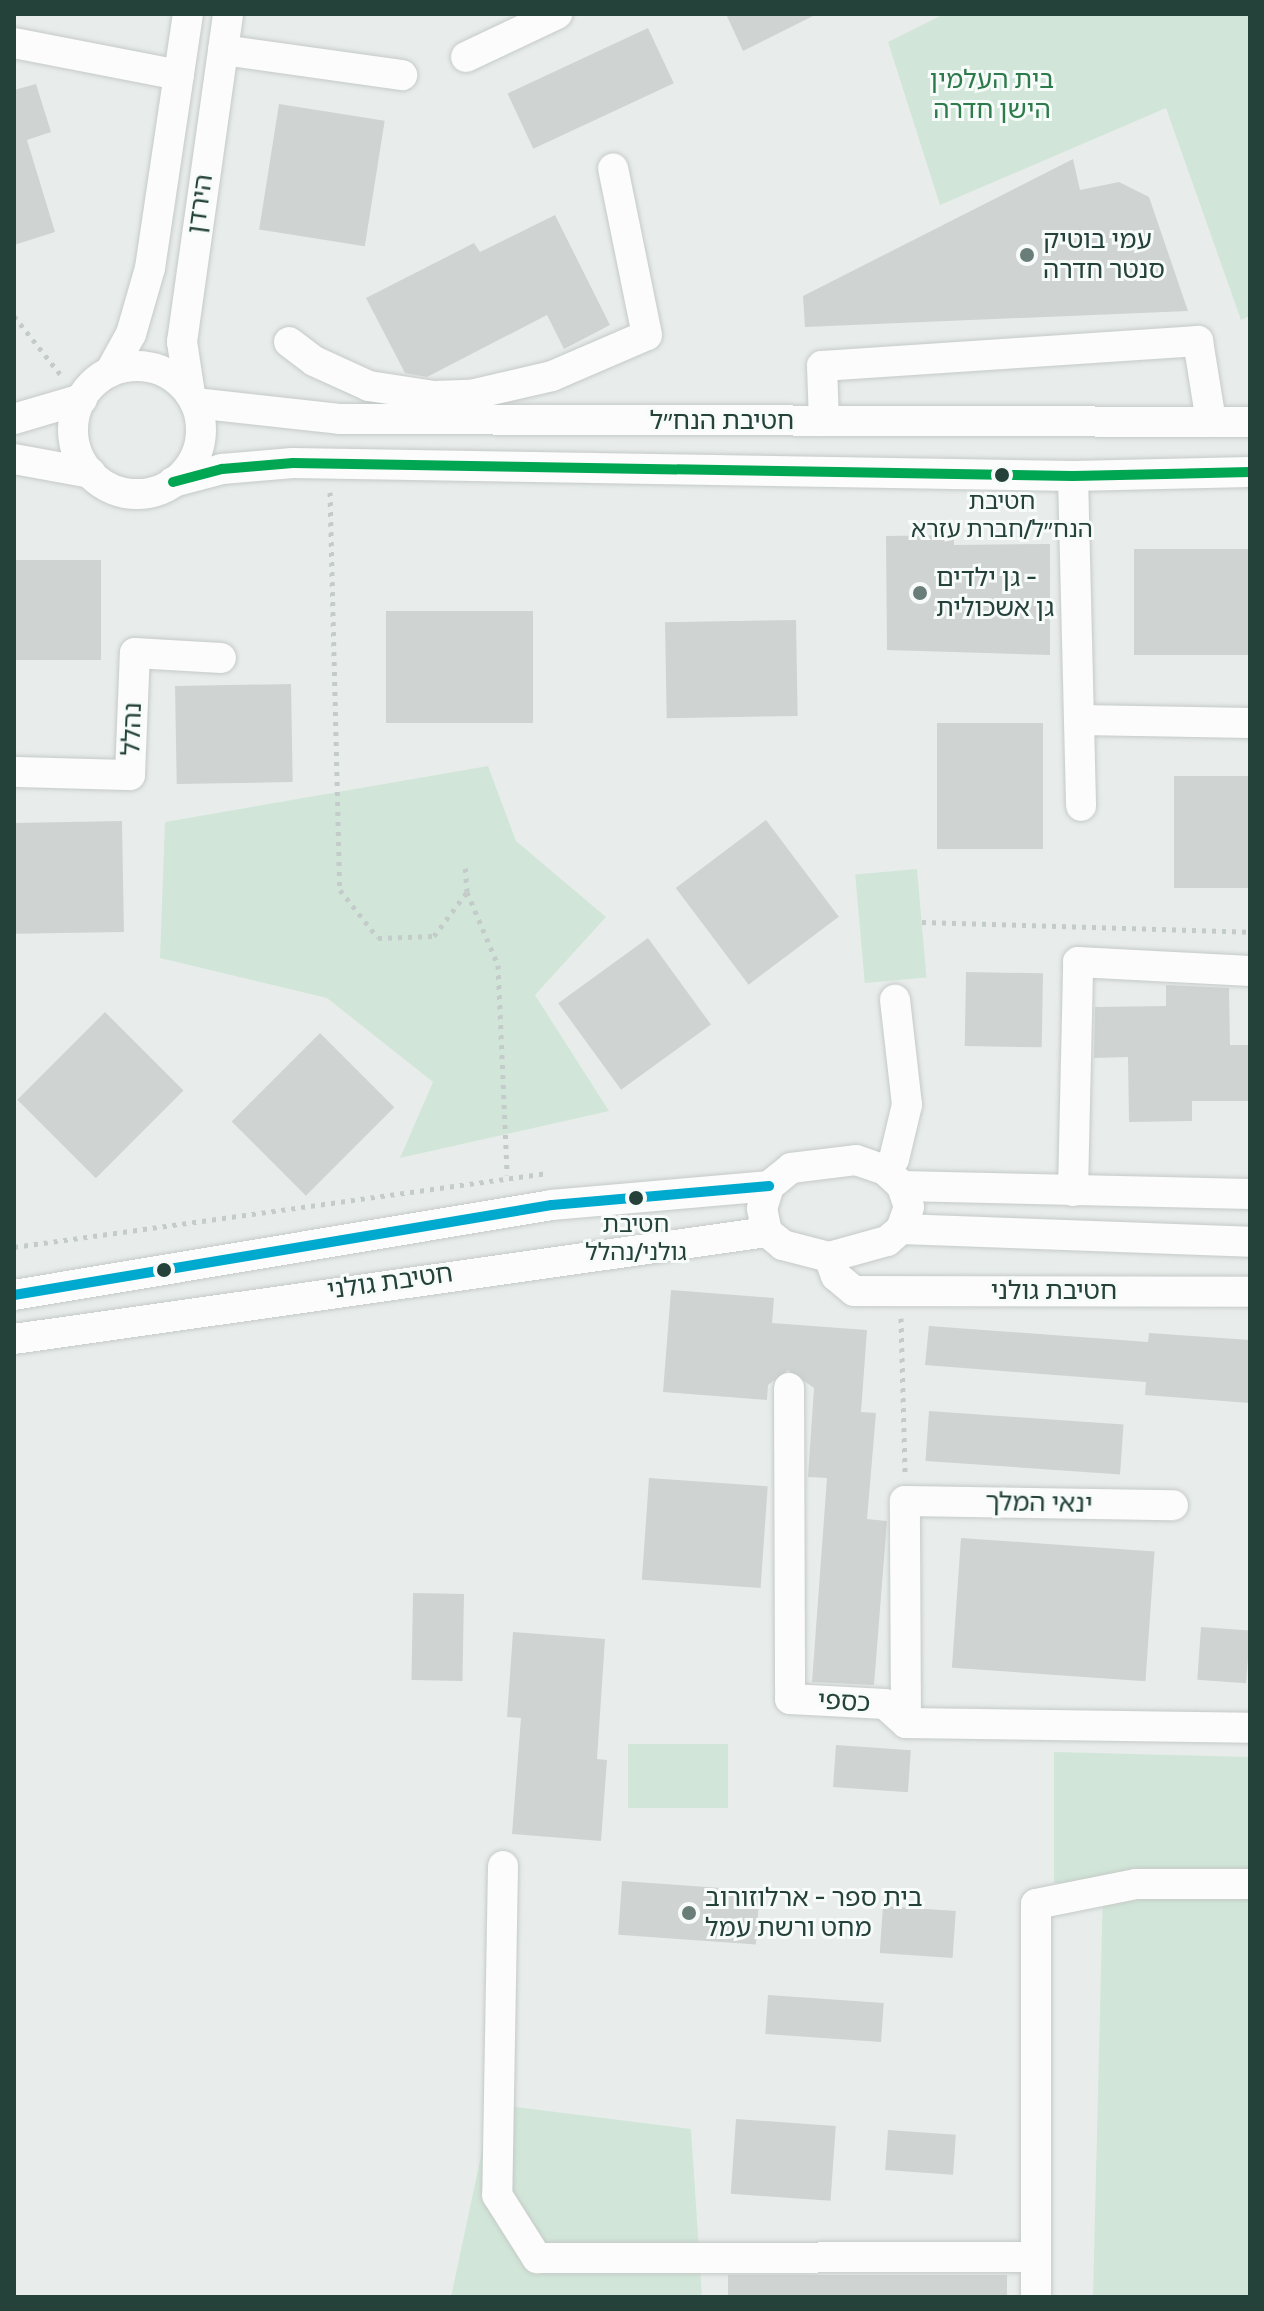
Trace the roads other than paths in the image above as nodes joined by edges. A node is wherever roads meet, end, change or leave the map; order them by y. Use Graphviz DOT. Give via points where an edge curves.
graph roads {
  1 [pos="188,14"];
  2 [pos="228,14"];
  3 [pos="557,14"];
  4 [pos="14,43"];
  5 [pos="223,50"];
  6 [pos="466,57"];
  7 [pos="179,75"];
  8 [pos="402,75"];
  9 [pos="613,168"];
  10 [pos="289,342"];
  11 [pos="110,372"];
  12 [pos="193,398"];
  13 [pos="82,399"];
  14 [pos="455,408"];
  15 [pos="14,419"];
  16 [pos="824,421"];
  17 [pos="1211,421"];
  18 [pos="1250,422"];
  19 [pos="14,459"];
  20 [pos="1250,472"];
  21 [pos="91,473"];
  22 [pos="1073,476"];
  23 [pos="173,482"];
  24 [pos="221,658"];
  25 [pos="1081,720"];
  26 [pos="1250,723"];
  27 [pos="14,772"];
  28 [pos="1081,806"];
  29 [pos="1250,971"];
  30 [pos="895,1000"];
  31 [pos="894,1178"];
  32 [pos="769,1186"];
  33 [pos="1073,1191"];
  34 [pos="1250,1194"];
  35 [pos="901,1229"];
  36 [pos="767,1232"];
  37 [pos="1250,1242"];
  38 [pos="829,1257"];
  39 [pos="1250,1292"];
  40 [pos="14,1295"];
  41 [pos="14,1339"];
  42 [pos="789,1388"];
  43 [pos="1173,1505"];
  44 [pos="906,1723"];
  45 [pos="1250,1728"];
  46 [pos="503,1866"];
  47 [pos="1250,1884"];
  48 [pos="1036,2257"];
  49 [pos="1036,2297"];
  1 -- 7 [label="street, הירדן"];
  2 -- 5 [label="street, הירדן"];
  3 -- 6 [label="street"];
  4 -- 7 [label="street"];
  5 -- 8 [label="street"];
  5 -- 12 [label="street, הירדן" via="183,329"];
  7 -- 11 [label="street, הירדן" via="150,268 131,334"];
  9 -- 14 [label="street" via="647,335 552,376"];
  10 -- 14 [label="street" via="314,361 369,386"];
  11 -- 12 [label="street" via="130,367 160,370"];
  11 -- 13 [label="street"];
  12 -- 14 [label="street, חטיבת הנח״ל" via="299,418"];
  12 -- 23 [label="street" via="201,422 197,452"];
  13 -- 15 [label="street"];
  13 -- 21 [label="street" via="74,437"];
  14 -- 16 [label="street, חטיבת הנח״ל"];
  16 -- 17 [label="street, חטיבת הנח״ל"];
  16 -- 17 [label="street" via="822,366 1198,341"];
  17 -- 18 [label="street, חטיבת הנח״ל"];
  19 -- 21 [label="street"];
  20 -- 22 [label="street, חטיבת הנח״ל"];
  21 -- 23 [label="street" via="106,486 134,494"];
  22 -- 23 [label="street, חטיבת הנח״ל" via="330,463 222,469"];
  22 -- 25 [label="street"];
  24 -- 27 [label="street, נהלל" via="135,653 130,775"];
  25 -- 26 [label="street"];
  25 -- 28 [label="street"];
  29 -- 33 [label="street" via="1078,962"];
  30 -- 31 [label="street" via="907,1105"];
  31 -- 32 [label="street" via="856,1160 812,1161 791,1168"];
  31 -- 33 [label="street"];
  31 -- 35 [label="street" via="909,1207"];
  32 -- 36 [label="street" via="762,1209"];
  32 -- 40 [label="street, חטיבת גולני" via="509,1212"];
  33 -- 34 [label="street"];
  35 -- 37 [label="street, חטיבת גולני"];
  35 -- 38 [label="street" via="872,1248"];
  36 -- 38 [label="street" via="783,1245"];
  36 -- 41 [label="street, חטיבת גולני"];
  38 -- 39 [label="street, חטיבת גולני" via="836,1276 854,1291"];
  42 -- 44 [label="street, כספי" via="790,1699 885,1704"];
  43 -- 44 [label="street, ינאי המלך" via="905,1501"];
  44 -- 45 [label="street, כספי"];
  46 -- 48 [label="street" via="497,2195 537,2258"];
  47 -- 48 [label="street" via="1136,1884 1036,1904"];
  48 -- 49 [label="street"];
}
